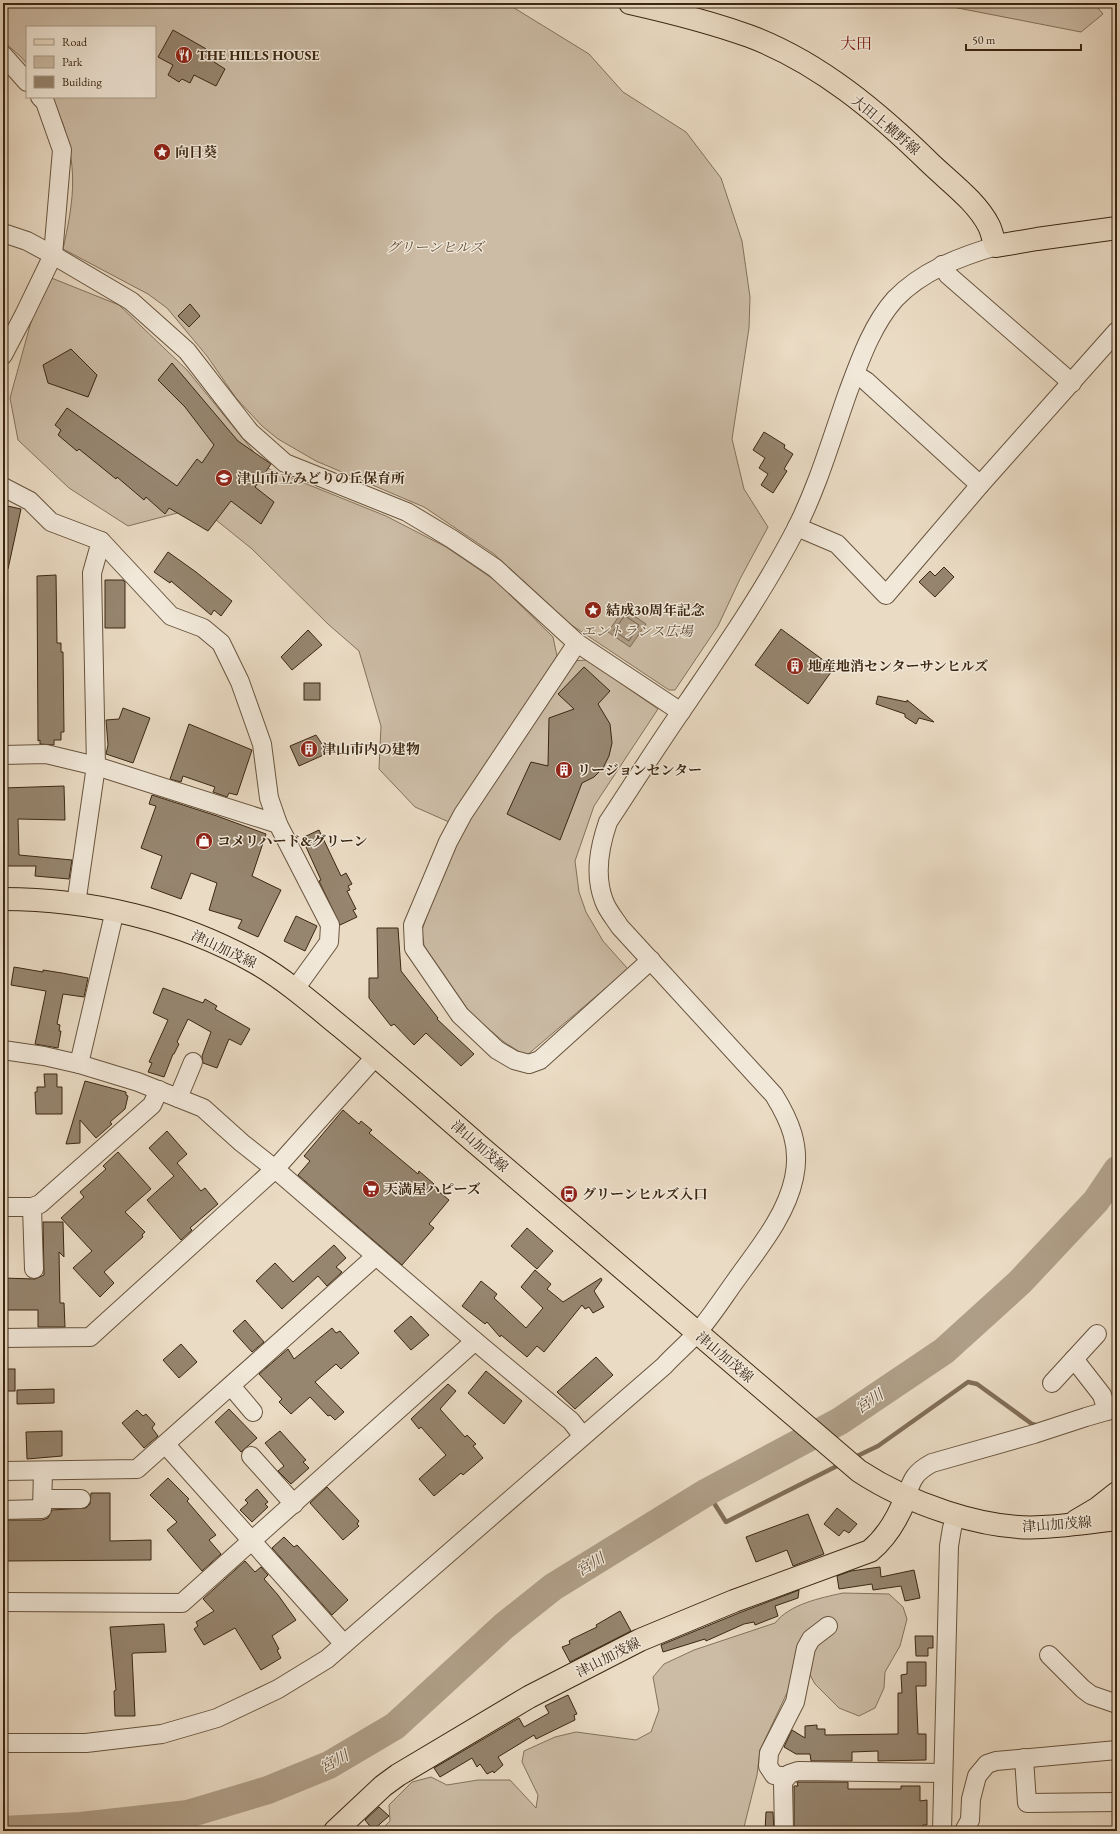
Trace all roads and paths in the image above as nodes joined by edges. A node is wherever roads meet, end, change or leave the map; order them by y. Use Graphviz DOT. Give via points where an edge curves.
graph roads {
  1 [pos="630,3"];
  2 [pos="3,55"];
  3 [pos="26,81"];
  4 [pos="41,98"];
  5 [pos="1117,228"];
  6 [pos="3,233"];
  7 [pos="996,246"];
  8 [pos="53,255"];
  9 [pos="942,265"];
  10 [pos="1117,331"];
  11 [pos="3,355"];
  12 [pos="855,374"];
  13 [pos="1072,383"];
  14 [pos="980,485"];
  15 [pos="3,487"];
  16 [pos="797,527"];
  17 [pos="101,541"];
  18 [pos="577,643"];
  19 [pos="681,712"];
  20 [pos="3,755"];
  21 [pos="96,766"];
  22 [pos="278,824"];
  23 [pos="3,899"];
  24 [pos="76,904"];
  25 [pos="115,910"];
  26 [pos="651,960"];
  27 [pos="295,989"];
  28 [pos="3,1050"];
  29 [pos="376,1056"];
  30 [pos="193,1062"];
  31 [pos="79,1064"];
  32 [pos="159,1090"];
  33 [pos="178,1098"];
  34 [pos="275,1169"];
  35 [pos="32,1206"];
  36 [pos="3,1207"];
  37 [pos="376,1256"];
  38 [pos="34,1269"];
  39 [pos="696,1334"];
  40 [pos="1097,1334"];
  41 [pos="3,1338"];
  42 [pos="475,1341"];
  43 [pos="1074,1359"];
  44 [pos="1052,1383"];
  45 [pos="231,1386"];
  46 [pos="1112,1410"];
  47 [pos="254,1412"];
  48 [pos="582,1435"];
  49 [pos="166,1444"];
  50 [pos="251,1456"];
  51 [pos="3,1471"];
  52 [pos="43,1471"];
  53 [pos="1117,1493"];
  54 [pos="906,1497"];
  55 [pos="42,1499"];
  56 [pos="81,1499"];
  57 [pos="294,1504"];
  58 [pos="3,1510"];
  59 [pos="957,1514"];
  60 [pos="1117,1519"];
  61 [pos="1070,1524"];
  62 [pos="253,1541"];
  63 [pos="3,1602"];
  64 [pos="828,1626"];
  65 [pos="344,1644"];
  66 [pos="1048,1655"];
  67 [pos="1117,1704"];
  68 [pos="3,1743"];
  69 [pos="1117,1750"];
  70 [pos="1024,1758"];
  71 [pos="943,1773"];
  72 [pos="787,1777"];
  73 [pos="1117,1802"];
  74 [pos="335,1831"];
  75 [pos="784,1831"];
  76 [pos="942,1831"];
  77 [pos="964,1831"];
  1 -- 7 [label="main road, 大田上横野線" via="679,14 750,37 794,58 837,84 899,133 972,204 989,226"];
  2 -- 3 [label="street"];
  4 -- 8 [label="street" via="45,102 62,150"];
  5 -- 7 [label="main road"];
  6 -- 8 [label="street" via="27,241"];
  7 -- 9 [label="street"];
  8 -- 11 [label="street"];
  8 -- 18 [label="street" via="131,301 187,351 250,432 285,463 407,512 452,539 495,568"];
  9 -- 12 [label="street" via="918,279 895,300 880,319"];
  9 -- 13 [label="street" via="948,275"];
  10 -- 13 [label="street"];
  12 -- 14 [label="street" via="866,381"];
  12 -- 16 [label="street"];
  13 -- 14 [label="street"];
  14 -- 16 [label="street" via="886,595 837,544"];
  15 -- 17 [label="street" via="30,501 51,522"];
  16 -- 19 [label="street" via="742,622"];
  17 -- 21 [label="street" via="92,572"];
  17 -- 22 [label="street" via="171,616 203,628 221,643 240,682 262,744 269,798"];
  18 -- 19 [label="street"];
  18 -- 26 [label="street" via="463,814 448,842 413,924 414,948 460,1015 497,1050 514,1060 529,1064 540,1060"];
  19 -- 26 [label="street" via="608,822 600,849 599,882 604,902 620,927"];
  20 -- 21 [label="street" via="46,754"];
  21 -- 22 [label="street"];
  21 -- 24 [label="street"];
  22 -- 27 [label="street" via="330,925 329,942"];
  23 -- 24 [label="main road, 津山加茂線"];
  24 -- 25 [label="main road, 津山加茂線"];
  25 -- 27 [label="main road, 津山加茂線" via="164,923 212,941 257,964"];
  25 -- 31 [label="street"];
  26 -- 39 [label="street" via="774,1095 794,1133 795,1178 786,1202 766,1238"];
  27 -- 29 [label="main road, 津山加茂線"];
  28 -- 31 [label="street"];
  29 -- 34 [label="street"];
  29 -- 39 [label="main road, 津山加茂線"];
  30 -- 33 [label="street"];
  31 -- 32 [label="street"];
  32 -- 33 [label="street"];
  32 -- 35 [label="street" via="152,1104 40,1204"];
  33 -- 34 [label="street" via="203,1108"];
  34 -- 37 [label="street"];
  34 -- 41 [label="street" via="90,1336"];
  35 -- 36 [label="street"];
  35 -- 38 [label="street"];
  37 -- 42 [label="street"];
  37 -- 45 [label="street"];
  39 -- 48 [label="street" via="664,1366"];
  39 -- 54 [label="main road, 津山加茂線" via="859,1471"];
  40 -- 43 [label="street"];
  42 -- 48 [label="street" via="571,1421"];
  42 -- 57 [label="street"];
  43 -- 44 [label="street"];
  43 -- 46 [label="street"];
  45 -- 47 [label="street"];
  45 -- 49 [label="street"];
  46 -- 54 [label="street" via="932,1463 920,1469 912,1480"];
  48 -- 65 [label="street"];
  49 -- 52 [label="street" via="137,1469"];
  49 -- 62 [label="street"];
  50 -- 57 [label="street"];
  51 -- 52 [label="street"];
  52 -- 55 [label="street"];
  53 -- 61 [label="main road" via="1098,1508"];
  54 -- 59 [label="main road, 津山加茂線"];
  54 -- 74 [label="main road, 津山加茂線" via="895,1521 881,1541 870,1551 692,1617 640,1640 529,1697 398,1775 377,1790"];
  55 -- 56 [label="street"];
  55 -- 58 [label="street" via="42,1509"];
  57 -- 62 [label="street"];
  59 -- 61 [label="main road, 津山加茂線" via="1007,1526 1041,1528"];
  59 -- 71 [label="street" via="949,1546"];
  60 -- 61 [label="main road, 津山加茂線"];
  62 -- 63 [label="street" via="182,1603"];
  62 -- 65 [label="street"];
  64 -- 72 [label="street" via="810,1639 795,1702 769,1753 768,1766 774,1774"];
  65 -- 68 [label="street" via="327,1659 278,1689 217,1718 162,1734 86,1743"];
  66 -- 67 [label="street" via="1091,1695"];
  69 -- 70 [label="street"];
  70 -- 73 [label="street" via="1027,1803"];
  70 -- 77 [label="street" via="987,1764 977,1776 971,1799 970,1820"];
  71 -- 72 [label="street" via="798,1771"];
  71 -- 76 [label="street"];
  72 -- 75 [label="street" via="783,1782"];
}
